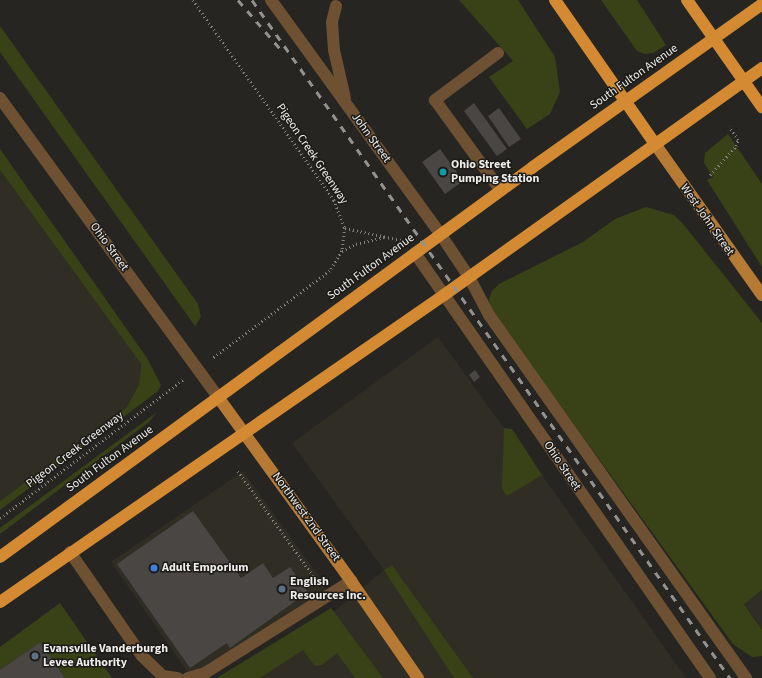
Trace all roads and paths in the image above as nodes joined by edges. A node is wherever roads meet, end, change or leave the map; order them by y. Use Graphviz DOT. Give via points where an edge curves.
graph roads {
  1 [pos="193,0"];
  2 [pos="271,0"];
  3 [pos="555,0"];
  4 [pos="687,0"];
  5 [pos="762,4"];
  6 [pos="336,6"];
  7 [pos="498,53"];
  8 [pos="762,68"];
  9 [pos="0,98"];
  10 [pos="626,100"];
  11 [pos="346,104"];
  12 [pos="762,107"];
  13 [pos="729,127"];
  14 [pos="655,144"];
  15 [pos="710,175"];
  16 [pos="501,191"];
  17 [pos="345,228"];
  18 [pos="441,235"];
  19 [pos="342,251"];
  20 [pos="415,253"];
  21 [pos="469,276"];
  22 [pos="444,295"];
  23 [pos="762,295"];
  24 [pos="238,339"];
  25 [pos="161,396"];
  26 [pos="218,397"];
  27 [pos="244,432"];
  28 [pos="238,471"];
  29 [pos="0,518"];
  30 [pos="70,552"];
  31 [pos="0,557"];
  32 [pos="352,581"];
  33 [pos="328,596"];
  34 [pos="0,602"];
  35 [pos="178,678"];
  36 [pos="188,678"];
  37 [pos="418,678"];
  38 [pos="710,678"];
  39 [pos="746,678"];
  1 -- 17 [label="path, Pigeon Creek Greenway" via="334,200"];
  2 -- 11 [label="street, John Street"];
  3 -- 10 [label="highway"];
  4 -- 12 [label="highway, bridge"];
  5 -- 10 [label="highway, South Fulton Avenue"];
  6 -- 11 [label="street" via="332,22 334,50"];
  7 -- 16 [label="street" via="435,100"];
  8 -- 14 [label="highway"];
  9 -- 26 [label="street, Ohio Street"];
  10 -- 14 [label="highway"];
  10 -- 16 [label="highway, South Fulton Avenue"];
  11 -- 18 [label="street, John Street"];
  13 -- 15 [label="path" via="738,140 736,146"];
  14 -- 21 [label="highway"];
  14 -- 23 [label="main road, West John Street"];
  16 -- 18 [label="highway, South Fulton Avenue"];
  17 -- 19 [label="path, Pigeon Creek Greenway"];
  17 -- 19 [label="path" via="387,236 356,244"];
  18 -- 20 [label="highway, South Fulton Avenue"];
  18 -- 21 [label="street, John Street"];
  19 -- 24 [label="path, Pigeon Creek Greenway" via="335,264 321,279"];
  20 -- 22 [label="street, Ohio Street"];
  20 -- 26 [label="highway, South Fulton Avenue"];
  21 -- 22 [label="highway"];
  21 -- 39 [label="street" via="489,315"];
  22 -- 27 [label="highway"];
  22 -- 38 [label="street, Ohio Street"];
  25 -- 29 [label="path, Pigeon Creek Greenway"];
  26 -- 27 [label="main road, Northwest 2nd Street"];
  26 -- 31 [label="highway, South Fulton Avenue"];
  27 -- 30 [label="highway"];
  27 -- 32 [label="main road, Northwest 2nd Street"];
  28 -- 33 [label="path"];
  30 -- 34 [label="highway"];
  30 -- 35 [label="street" via="142,656 163,676"];
  32 -- 33 [label="street"];
  32 -- 37 [label="main road, Northwest 2nd Street"];
  33 -- 36 [label="street" via="205,673"];
}
